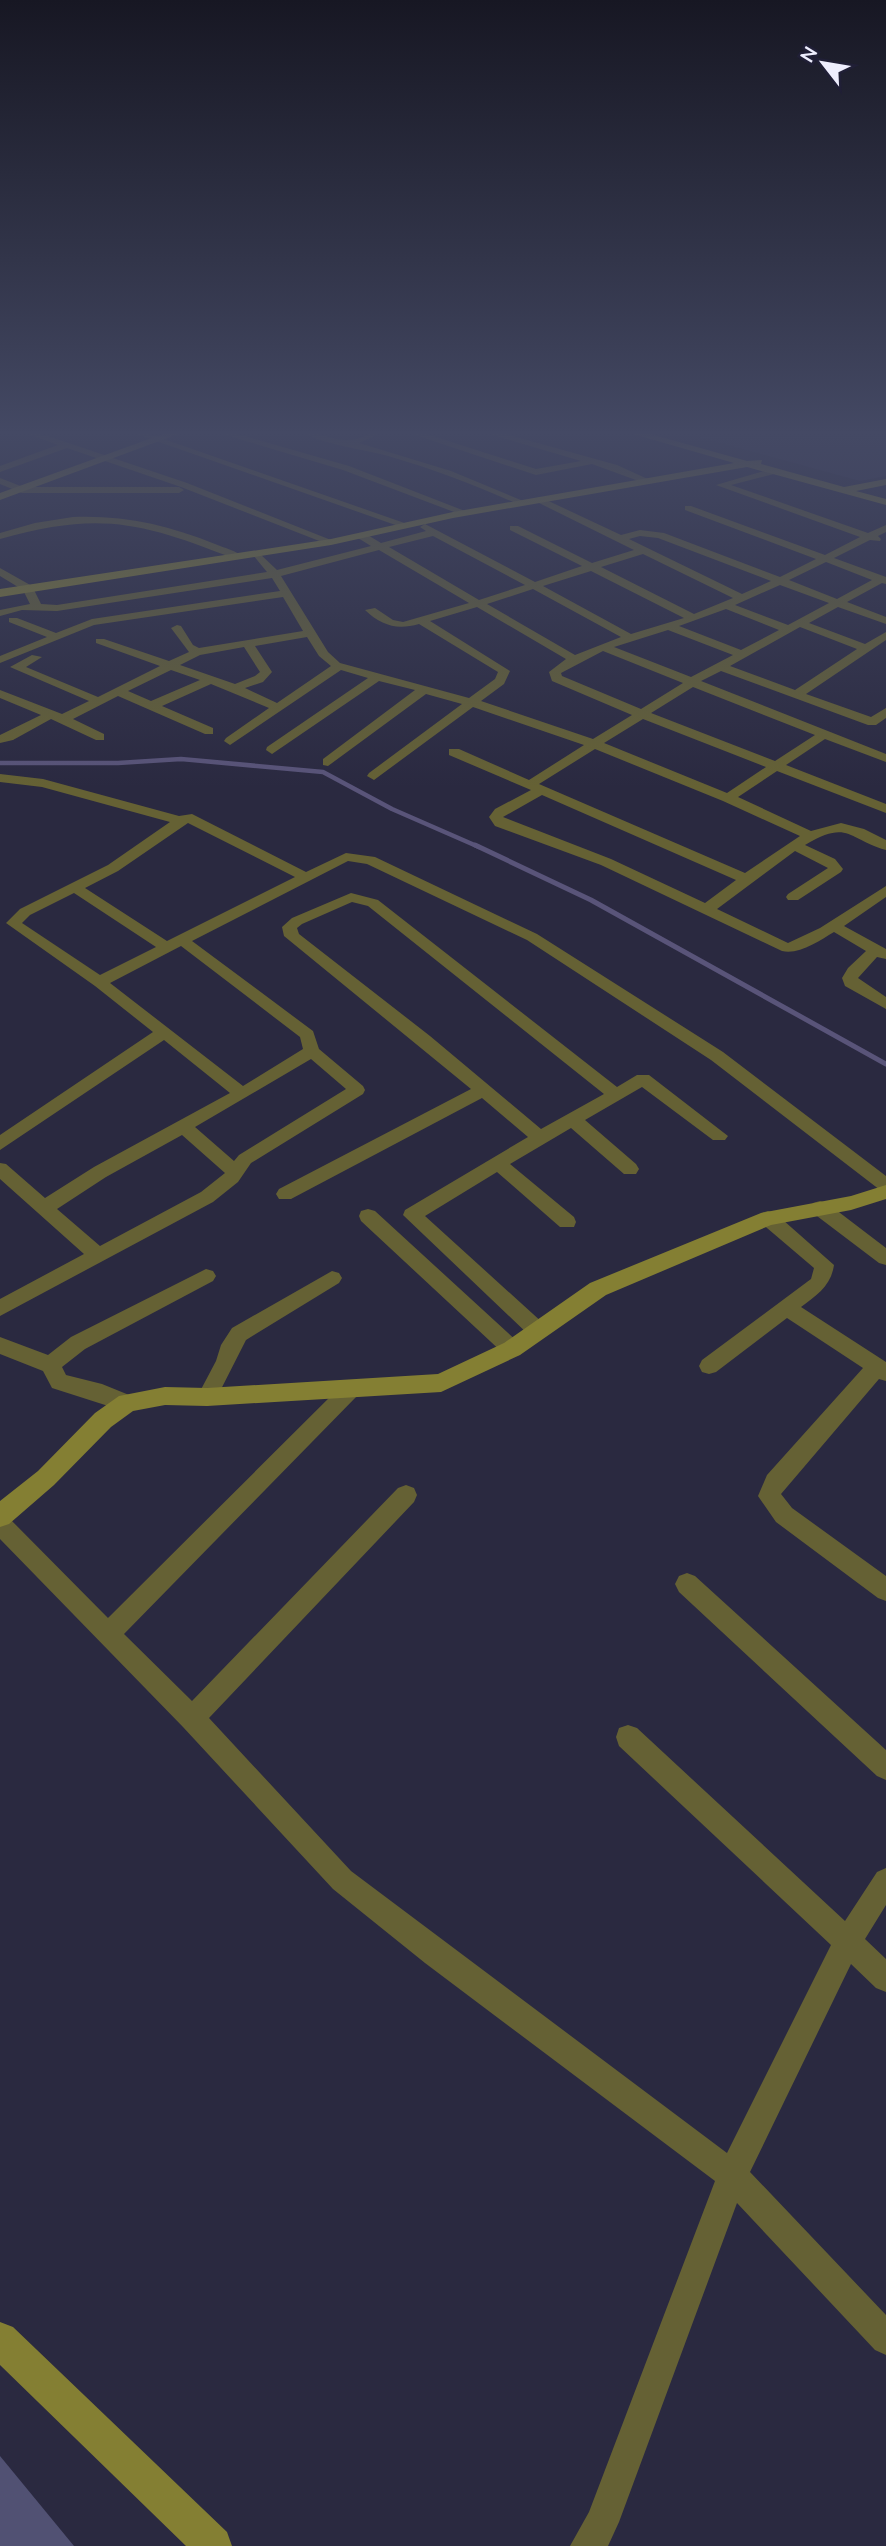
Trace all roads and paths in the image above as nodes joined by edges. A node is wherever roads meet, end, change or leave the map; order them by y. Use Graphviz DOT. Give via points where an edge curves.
graph roads {
  1 [pos="217,549"];
  2 [pos="293,549"];
  3 [pos="377,549"];
  4 [pos="387,549"];
  5 [pos="466,549"];
  6 [pos="556,549"];
  7 [pos="637,549"];
  8 [pos="695,549"];
  9 [pos="798,549"];
  10 [pos="846,549"];
  11 [pos="641,551"];
  12 [pos="258,555"];
  13 [pos="239,557"];
  14 [pos="826,559"];
  15 [pos="592,567"];
  16 [pos="0,570"];
  17 [pos="275,574"];
  18 [pos="780,580"];
  19 [pos="883,580"];
  20 [pos="535,586"];
  21 [pos="28,588"];
  22 [pos="0,593"];
  23 [pos="285,593"];
  24 [pos="742,598"];
  25 [pos="838,602"];
  26 [pos="480,603"];
  27 [pos="724,605"];
  28 [pos="40,608"];
  29 [pos="371,610"];
  30 [pos="0,613"];
  31 [pos="693,618"];
  32 [pos="13,620"];
  33 [pos="421,621"];
  34 [pos="886,621"];
  35 [pos="0,626"];
  36 [pos="668,626"];
  37 [pos="794,626"];
  38 [pos="177,628"];
  39 [pos="309,633"];
  40 [pos="886,635"];
  41 [pos="55,636"];
  42 [pos="631,638"];
  43 [pos="100,641"];
  44 [pos="248,644"];
  45 [pos="27,648"];
  46 [pos="606,648"];
  47 [pos="865,648"];
  48 [pos="197,652"];
  49 [pos="741,654"];
  50 [pos="575,659"];
  51 [pos="1,660"];
  52 [pos="168,666"];
  53 [pos="339,666"];
  54 [pos="719,666"];
  55 [pos="16,667"];
  56 [pos="0,674"];
  57 [pos="377,677"];
  58 [pos="210,680"];
  59 [pos="692,682"];
  60 [pos="235,688"];
  61 [pos="423,690"];
  62 [pos="117,691"];
  63 [pos="0,694"];
  64 [pos="797,694"];
  65 [pos="98,701"];
  66 [pos="469,702"];
  67 [pos="151,706"];
  68 [pos="279,708"];
  69 [pos="886,712"];
  70 [pos="643,714"];
  71 [pos="57,717"];
  72 [pos="872,723"];
  73 [pos="886,728"];
  74 [pos="209,730"];
  75 [pos="824,734"];
  76 [pos="100,737"];
  77 [pos="0,739"];
  78 [pos="230,741"];
  79 [pos="595,744"];
  80 [pos="272,750"];
  81 [pos="454,752"];
  82 [pos="886,758"];
  83 [pos="328,762"];
  84 [pos="780,766"];
  85 [pos="374,776"];
  86 [pos="0,778"];
  87 [pos="535,787"];
  88 [pos="728,798"];
  89 [pos="886,809"];
  90 [pos="181,821"];
  91 [pos="886,827"];
  92 [pos="811,836"];
  93 [pos="871,838"];
  94 [pos="794,845"];
  95 [pos="886,846"];
  96 [pos="306,877"];
  97 [pos="747,878"];
  98 [pos="74,887"];
  99 [pos="883,896"];
  100 [pos="793,897"];
  101 [pos="707,909"];
  102 [pos="832,925"];
  103 [pos="174,944"];
  104 [pos="881,953"];
  105 [pos="101,983"];
  106 [pos="886,1004"];
  107 [pos="164,1031"];
  108 [pos="312,1051"];
  109 [pos="483,1090"];
  110 [pos="242,1094"];
  111 [pos="615,1094"];
  112 [pos="572,1119"];
  113 [pos="183,1126"];
  114 [pos="719,1136"];
  115 [pos="540,1138"];
  116 [pos="0,1144"];
  117 [pos="498,1163"];
  118 [pos="630,1169"];
  119 [pos="0,1170"];
  120 [pos="235,1172"];
  121 [pos="886,1185"];
  122 [pos="886,1192"];
  123 [pos="285,1194"];
  124 [pos="44,1208"];
  125 [pos="820,1208"];
  126 [pos="368,1216"];
  127 [pos="768,1218"];
  128 [pos="568,1222"];
  129 [pos="98,1255"];
  130 [pos="886,1258"];
  131 [pos="206,1276"];
  132 [pos="332,1278"];
  133 [pos="500,1296"];
  134 [pos="786,1307"];
  135 [pos="0,1308"];
  136 [pos="472,1313"];
  137 [pos="537,1330"];
  138 [pos="0,1345"];
  139 [pos="512,1349"];
  140 [pos="50,1365"];
  141 [pos="709,1366"];
  142 [pos="881,1370"];
  143 [pos="350,1390"];
  144 [pos="207,1397"];
  145 [pos="127,1403"];
  146 [pos="406,1495"];
  147 [pos="0,1516"];
  148 [pos="0,1524"];
  149 [pos="687,1584"];
  150 [pos="884,1586"];
  151 [pos="108,1634"];
  152 [pos="192,1718"];
  153 [pos="628,1737"];
  154 [pos="886,1767"];
  155 [pos="886,1881"];
  156 [pos="848,1940"];
  157 [pos="886,1978"];
  158 [pos="732,2175"];
  159 [pos="886,2339"];
  160 [pos="0,2340"];
  161 [pos="213,2546"];
  162 [pos="588,2546"];
  1 -- 13 [label="street"];
  2 -- 12 [label="street"];
  3 -- 17 [label="street"];
  4 -- 26 [label="street"];
  5 -- 20 [label="street"];
  6 -- 15 [label="street"];
  7 -- 11 [label="street"];
  8 -- 18 [label="street"];
  9 -- 14 [label="street"];
  10 -- 14 [label="street"];
  11 -- 15 [label="street"];
  11 -- 24 [label="street"];
  12 -- 13 [label="street"];
  12 -- 17 [label="street"];
  13 -- 21 [label="street"];
  14 -- 18 [label="street"];
  14 -- 19 [label="street"];
  15 -- 20 [label="street"];
  15 -- 31 [label="street"];
  16 -- 21 [label="street"];
  17 -- 23 [label="street"];
  17 -- 28 [label="street"];
  18 -- 24 [label="street"];
  18 -- 25 [label="street"];
  19 -- 25 [label="street"];
  20 -- 26 [label="street"];
  20 -- 42 [label="street"];
  21 -- 22 [label="street"];
  21 -- 28 [label="street"];
  23 -- 39 [label="street"];
  23 -- 41 [label="street" via="104,620"];
  24 -- 27 [label="street"];
  25 -- 34 [label="street"];
  25 -- 37 [label="street"];
  26 -- 33 [label="street"];
  26 -- 50 [label="street"];
  27 -- 31 [label="street"];
  27 -- 37 [label="street"];
  28 -- 30 [label="street"];
  28 -- 32 [label="street"];
  29 -- 33 [label="street" via="397,625"];
  31 -- 36 [label="street"];
  32 -- 35 [label="street"];
  32 -- 41 [label="street"];
  33 -- 66 [label="street" via="504,671 500,681"];
  36 -- 42 [label="street"];
  36 -- 49 [label="street"];
  37 -- 47 [label="street"];
  37 -- 49 [label="street"];
  38 -- 48 [label="street"];
  39 -- 44 [label="street"];
  39 -- 53 [label="street" via="323,654"];
  40 -- 47 [label="street"];
  41 -- 45 [label="street"];
  42 -- 46 [label="street"];
  43 -- 52 [label="street"];
  44 -- 48 [label="street"];
  44 -- 60 [label="street" via="265,672"];
  45 -- 51 [label="street"];
  45 -- 55 [label="street" via="41,655"];
  46 -- 50 [label="street"];
  46 -- 59 [label="street"];
  47 -- 64 [label="street"];
  48 -- 52 [label="street"];
  49 -- 54 [label="street"];
  50 -- 70 [label="street" via="559,667 556,678"];
  51 -- 55 [label="street"];
  52 -- 58 [label="street"];
  52 -- 62 [label="street"];
  53 -- 57 [label="street"];
  53 -- 68 [label="street"];
  54 -- 59 [label="street"];
  54 -- 64 [label="street"];
  55 -- 56 [label="street"];
  55 -- 65 [label="street"];
  57 -- 61 [label="street"];
  57 -- 80 [label="street"];
  58 -- 60 [label="street"];
  58 -- 67 [label="street"];
  59 -- 70 [label="street"];
  59 -- 75 [label="street"];
  60 -- 68 [label="street"];
  61 -- 66 [label="street"];
  61 -- 83 [label="street"];
  62 -- 65 [label="street"];
  62 -- 67 [label="street"];
  63 -- 71 [label="street"];
  64 -- 72 [label="street"];
  65 -- 71 [label="street"];
  66 -- 79 [label="street"];
  66 -- 85 [label="street"];
  67 -- 74 [label="street"];
  68 -- 78 [label="street"];
  69 -- 72 [label="street"];
  70 -- 79 [label="street"];
  70 -- 84 [label="street"];
  71 -- 76 [label="street"];
  71 -- 77 [label="street"];
  72 -- 73 [label="street"];
  75 -- 82 [label="street"];
  75 -- 84 [label="street"];
  79 -- 87 [label="street"];
  79 -- 88 [label="street"];
  81 -- 87 [label="street"];
  84 -- 88 [label="street"];
  84 -- 89 [label="street"];
  86 -- 90 [label="street" via="43,783"];
  87 -- 97 [label="street"];
  87 -- 101 [label="street" via="500,812 496,817 500,823 606,862"];
  88 -- 92 [label="street"];
  90 -- 96 [label="street" via="187,817"];
  90 -- 98 [label="street" via="113,868"];
  91 -- 93 [label="street"];
  92 -- 93 [label="street" via="843,827"];
  92 -- 94 [label="street"];
  93 -- 95 [label="street"];
  94 -- 97 [label="street"];
  94 -- 100 [label="street" via="836,869"];
  96 -- 103 [label="street"];
  96 -- 121 [label="street" via="346,857 370,860 532,937 717,1056"];
  97 -- 101 [label="street"];
  98 -- 103 [label="street"];
  98 -- 105 [label="street" via="13,923"];
  99 -- 102 [label="street"];
  101 -- 102 [label="street" via="787,948"];
  102 -- 104 [label="street"];
  103 -- 105 [label="street"];
  103 -- 108 [label="street" via="307,1035"];
  104 -- 106 [label="street" via="853,971 850,978"];
  105 -- 107 [label="street"];
  107 -- 110 [label="street"];
  107 -- 116 [label="street"];
  108 -- 110 [label="street"];
  108 -- 120 [label="street" via="357,1090 245,1159"];
  109 -- 111 [label="street" via="292,936 289,928 351,897 373,903"];
  109 -- 115 [label="street"];
  109 -- 123 [label="street"];
  110 -- 113 [label="street"];
  111 -- 112 [label="street"];
  111 -- 114 [label="street" via="643,1079"];
  112 -- 115 [label="street"];
  112 -- 118 [label="street"];
  113 -- 120 [label="street"];
  113 -- 124 [label="street"];
  115 -- 117 [label="street"];
  117 -- 128 [label="street"];
  117 -- 133 [label="street" via="412,1215"];
  119 -- 124 [label="street"];
  120 -- 129 [label="street" via="207,1197"];
  122 -- 125 [label="street"];
  124 -- 129 [label="street"];
  125 -- 127 [label="street"];
  125 -- 130 [label="street"];
  126 -- 136 [label="street"];
  127 -- 134 [label="street" via="824,1265 818,1284"];
  127 -- 137 [label="street" via="598,1289"];
  129 -- 135 [label="street"];
  131 -- 140 [label="street" via="78,1343"];
  132 -- 144 [label="street" via="239,1334"];
  133 -- 136 [label="street"];
  133 -- 137 [label="street"];
  134 -- 141 [label="street"];
  134 -- 142 [label="street"];
  136 -- 139 [label="street"];
  137 -- 139 [label="street"];
  138 -- 140 [label="street"];
  139 -- 143 [label="street" via="441,1383"];
  140 -- 145 [label="street" via="59,1382"];
  142 -- 150 [label="street" via="775,1482 769,1496 784,1515"];
  143 -- 144 [label="street"];
  143 -- 151 [label="street"];
  144 -- 145 [label="street" via="165,1396"];
  145 -- 147 [label="street"];
  146 -- 152 [label="street"];
  148 -- 151 [label="street"];
  149 -- 154 [label="street"];
  151 -- 152 [label="street"];
  152 -- 158 [label="street" via="342,1880"];
  153 -- 156 [label="street"];
  155 -- 156 [label="street"];
  156 -- 157 [label="street"];
  156 -- 158 [label="street"];
  158 -- 159 [label="street"];
  158 -- 162 [label="street" via="602,2522"];
  160 -- 161 [label="street"];
}
